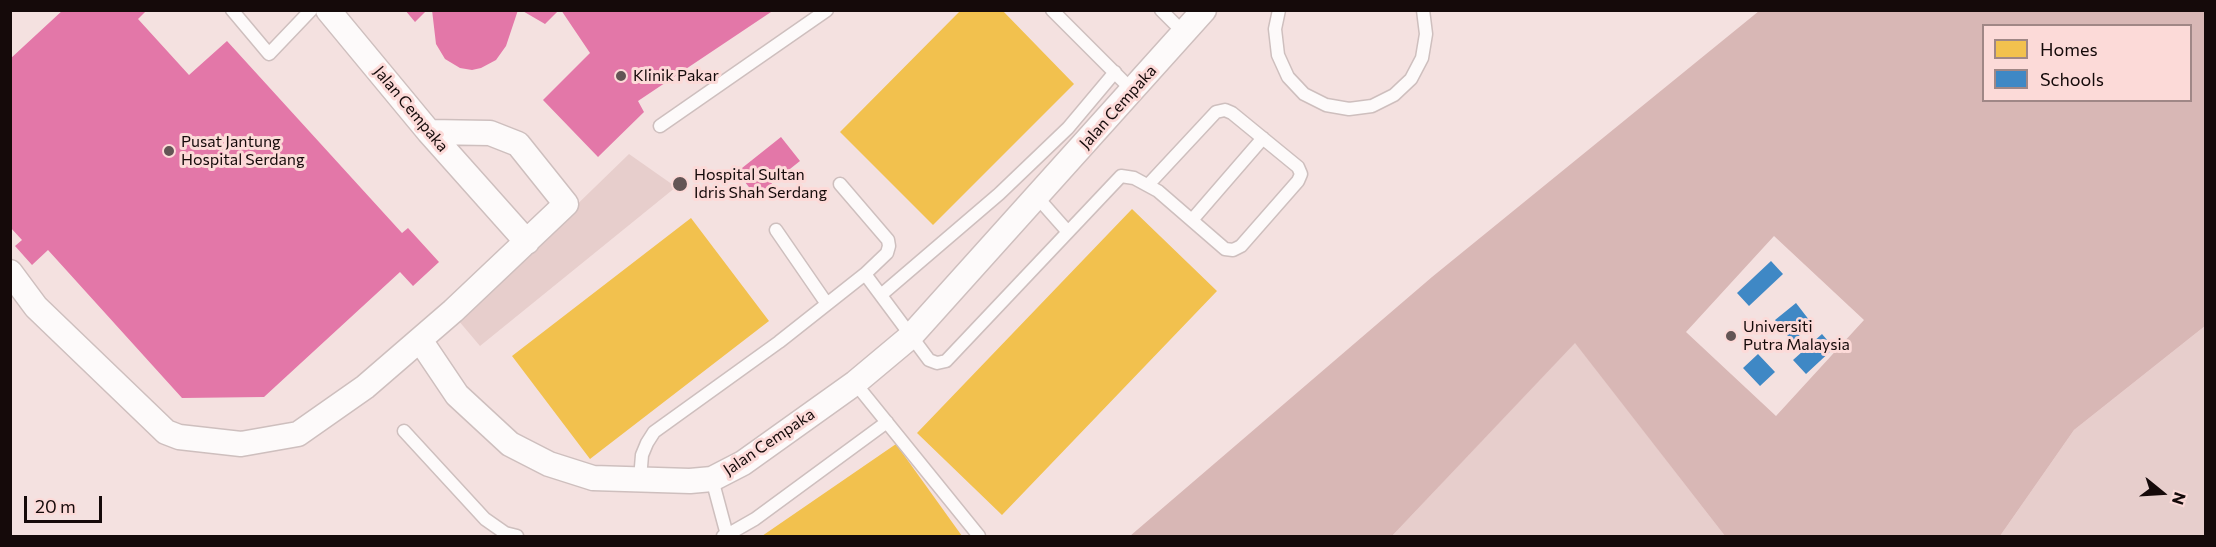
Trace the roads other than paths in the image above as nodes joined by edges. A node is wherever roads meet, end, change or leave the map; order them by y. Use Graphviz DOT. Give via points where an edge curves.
graph roads {
  1 [pos="232,10"];
  2 [pos="311,10"];
  3 [pos="328,10"];
  4 [pos="827,10"];
  5 [pos="1052,10"];
  6 [pos="1161,10"];
  7 [pos="1204,10"];
  8 [pos="1279,10"];
  9 [pos="1423,11"];
  10 [pos="1184,33"];
  11 [pos="1115,72"];
  12 [pos="1133,92"];
  13 [pos="660,126"];
  14 [pos="429,132"];
  15 [pos="1263,138"];
  16 [pos="840,184"];
  17 [pos="1148,185"];
  18 [pos="1037,196"];
  19 [pos="1192,220"];
  20 [pos="776,230"];
  21 [pos="1068,232"];
  22 [pos="527,242"];
  23 [pos="10,272"];
  24 [pos="866,274"];
  25 [pos="881,295"];
  26 [pos="827,304"];
  27 [pos="910,337"];
  28 [pos="420,340"];
  29 [pos="855,383"];
  30 [pos="887,422"];
  31 [pos="404,431"];
  32 [pos="640,479"];
  33 [pos="712,479"];
  34 [pos="725,536"];
  35 [pos="517,537"];
  36 [pos="979,537"];
  1 -- 2 [label="lane" via="269,54"];
  3 -- 14 [label="street, Jalan Cempaka"];
  4 -- 13 [label="lane"];
  5 -- 11 [label="lane"];
  6 -- 10 [label="lane"];
  7 -- 10 [label="street, Jalan Cempaka"];
  8 -- 9 [label="lane" via="1275,29 1278,55 1288,77 1304,94 1326,105 1349,109 1383,101 1411,79 1422,58 1426,34"];
  10 -- 12 [label="street, Jalan Cempaka"];
  11 -- 12 [label="lane"];
  11 -- 25 [label="lane" via="1068,128 999,194"];
  12 -- 18 [label="street, Jalan Cempaka"];
  14 -- 22 [label="street, Jalan Cempaka"];
  14 -- 22 [label="street" via="490,133 518,144 566,204"];
  15 -- 17 [label="lane" via="1232,112 1216,112"];
  15 -- 19 [label="lane"];
  15 -- 19 [label="lane" via="1298,167 1298,181 1241,246 1233,250 1225,249"];
  16 -- 24 [label="lane" via="888,240 887,253"];
  17 -- 19 [label="lane"];
  17 -- 21 [label="lane" via="1121,176"];
  18 -- 21 [label="lane"];
  18 -- 27 [label="street, Jalan Cempaka"];
  20 -- 26 [label="lane"];
  21 -- 27 [label="lane" via="946,361 929,360"];
  22 -- 28 [label="street"];
  23 -- 28 [label="street" via="36,307 166,432 180,437 242,444 298,434 365,387"];
  24 -- 25 [label="lane"];
  24 -- 26 [label="lane"];
  25 -- 27 [label="lane"];
  26 -- 32 [label="lane" via="654,432 642,455"];
  27 -- 29 [label="street, Jalan Cempaka"];
  28 -- 32 [label="street, Jalan Cempaka" via="457,395 510,444 549,464 593,478"];
  29 -- 30 [label="lane"];
  29 -- 33 [label="street, Jalan Cempaka" via="743,464"];
  30 -- 34 [label="lane" via="755,519"];
  30 -- 36 [label="lane"];
  31 -- 35 [label="lane" via="485,519"];
  32 -- 33 [label="street, Jalan Cempaka"];
  33 -- 34 [label="lane"];
}
